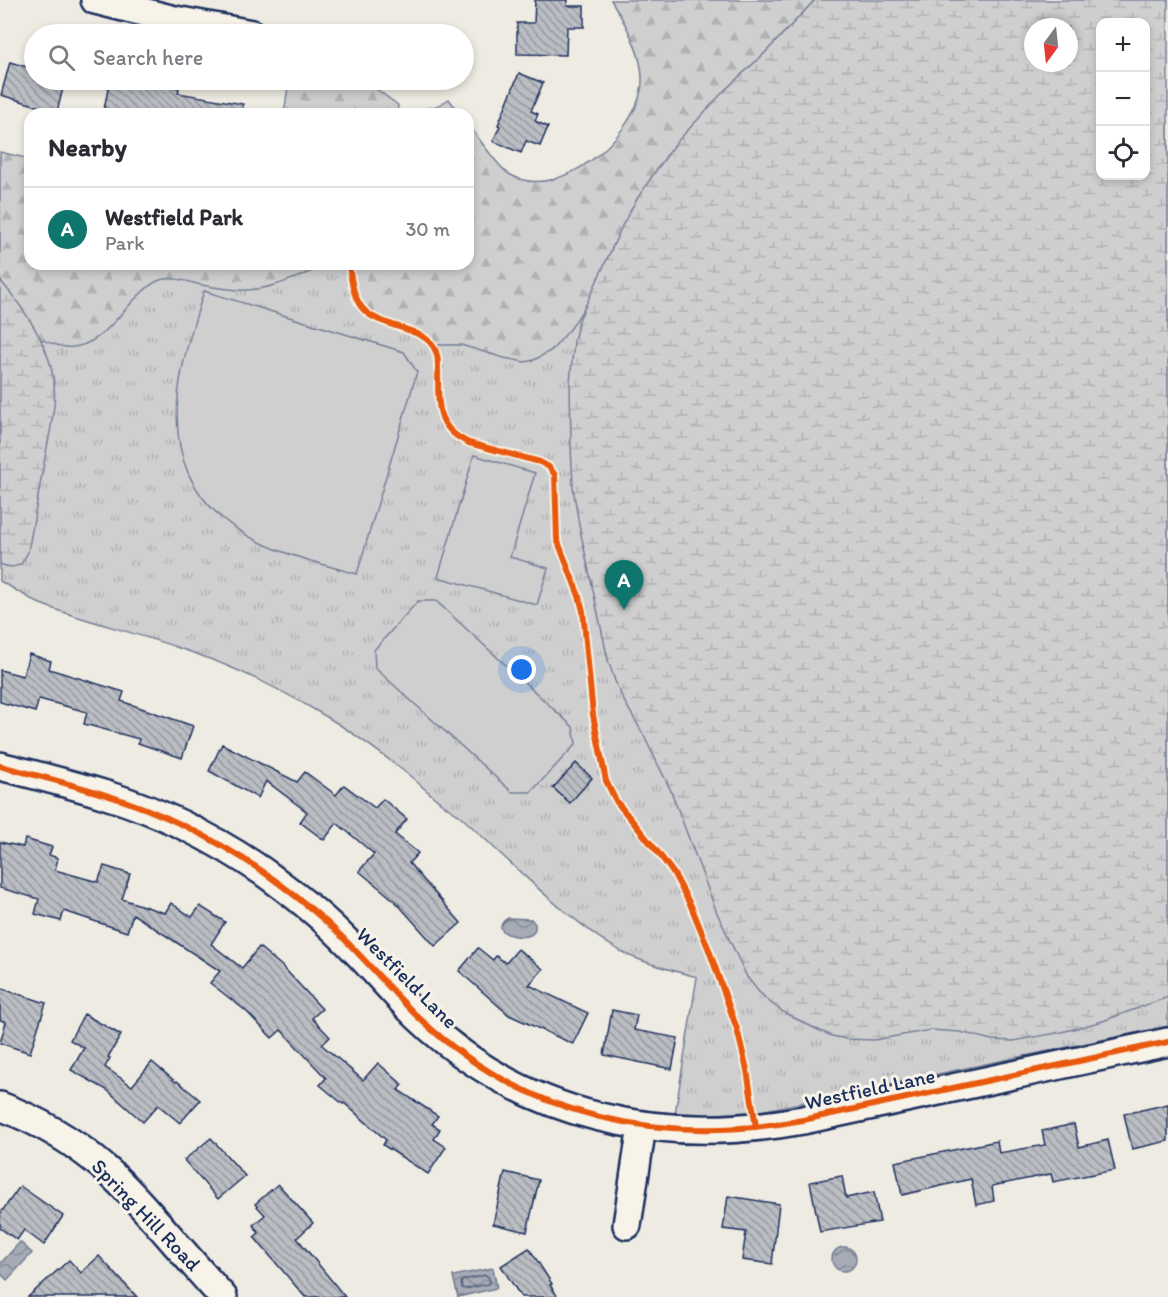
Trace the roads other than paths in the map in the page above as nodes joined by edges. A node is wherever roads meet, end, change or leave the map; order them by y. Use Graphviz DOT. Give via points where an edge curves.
graph roads {
  1 [pos="94,0"];
  2 [pos="197,24"];
  3 [pos="0,766"];
  4 [pos="1168,1042"];
  5 [pos="0,1106"];
  6 [pos="642,1126"];
  7 [pos="627,1226"];
  8 [pos="223,1297"];
  1 -- 2 [label="street"];
  3 -- 6 [label="street, Westfield Lane" via="123,800 226,848 317,913 420,1020 477,1064 563,1107"];
  4 -- 6 [label="street, Westfield Lane" via="792,1122 712,1130"];
  5 -- 8 [label="street, Spring Hill Road" via="54,1132 101,1165"];
  6 -- 7 [label="street"];
}
